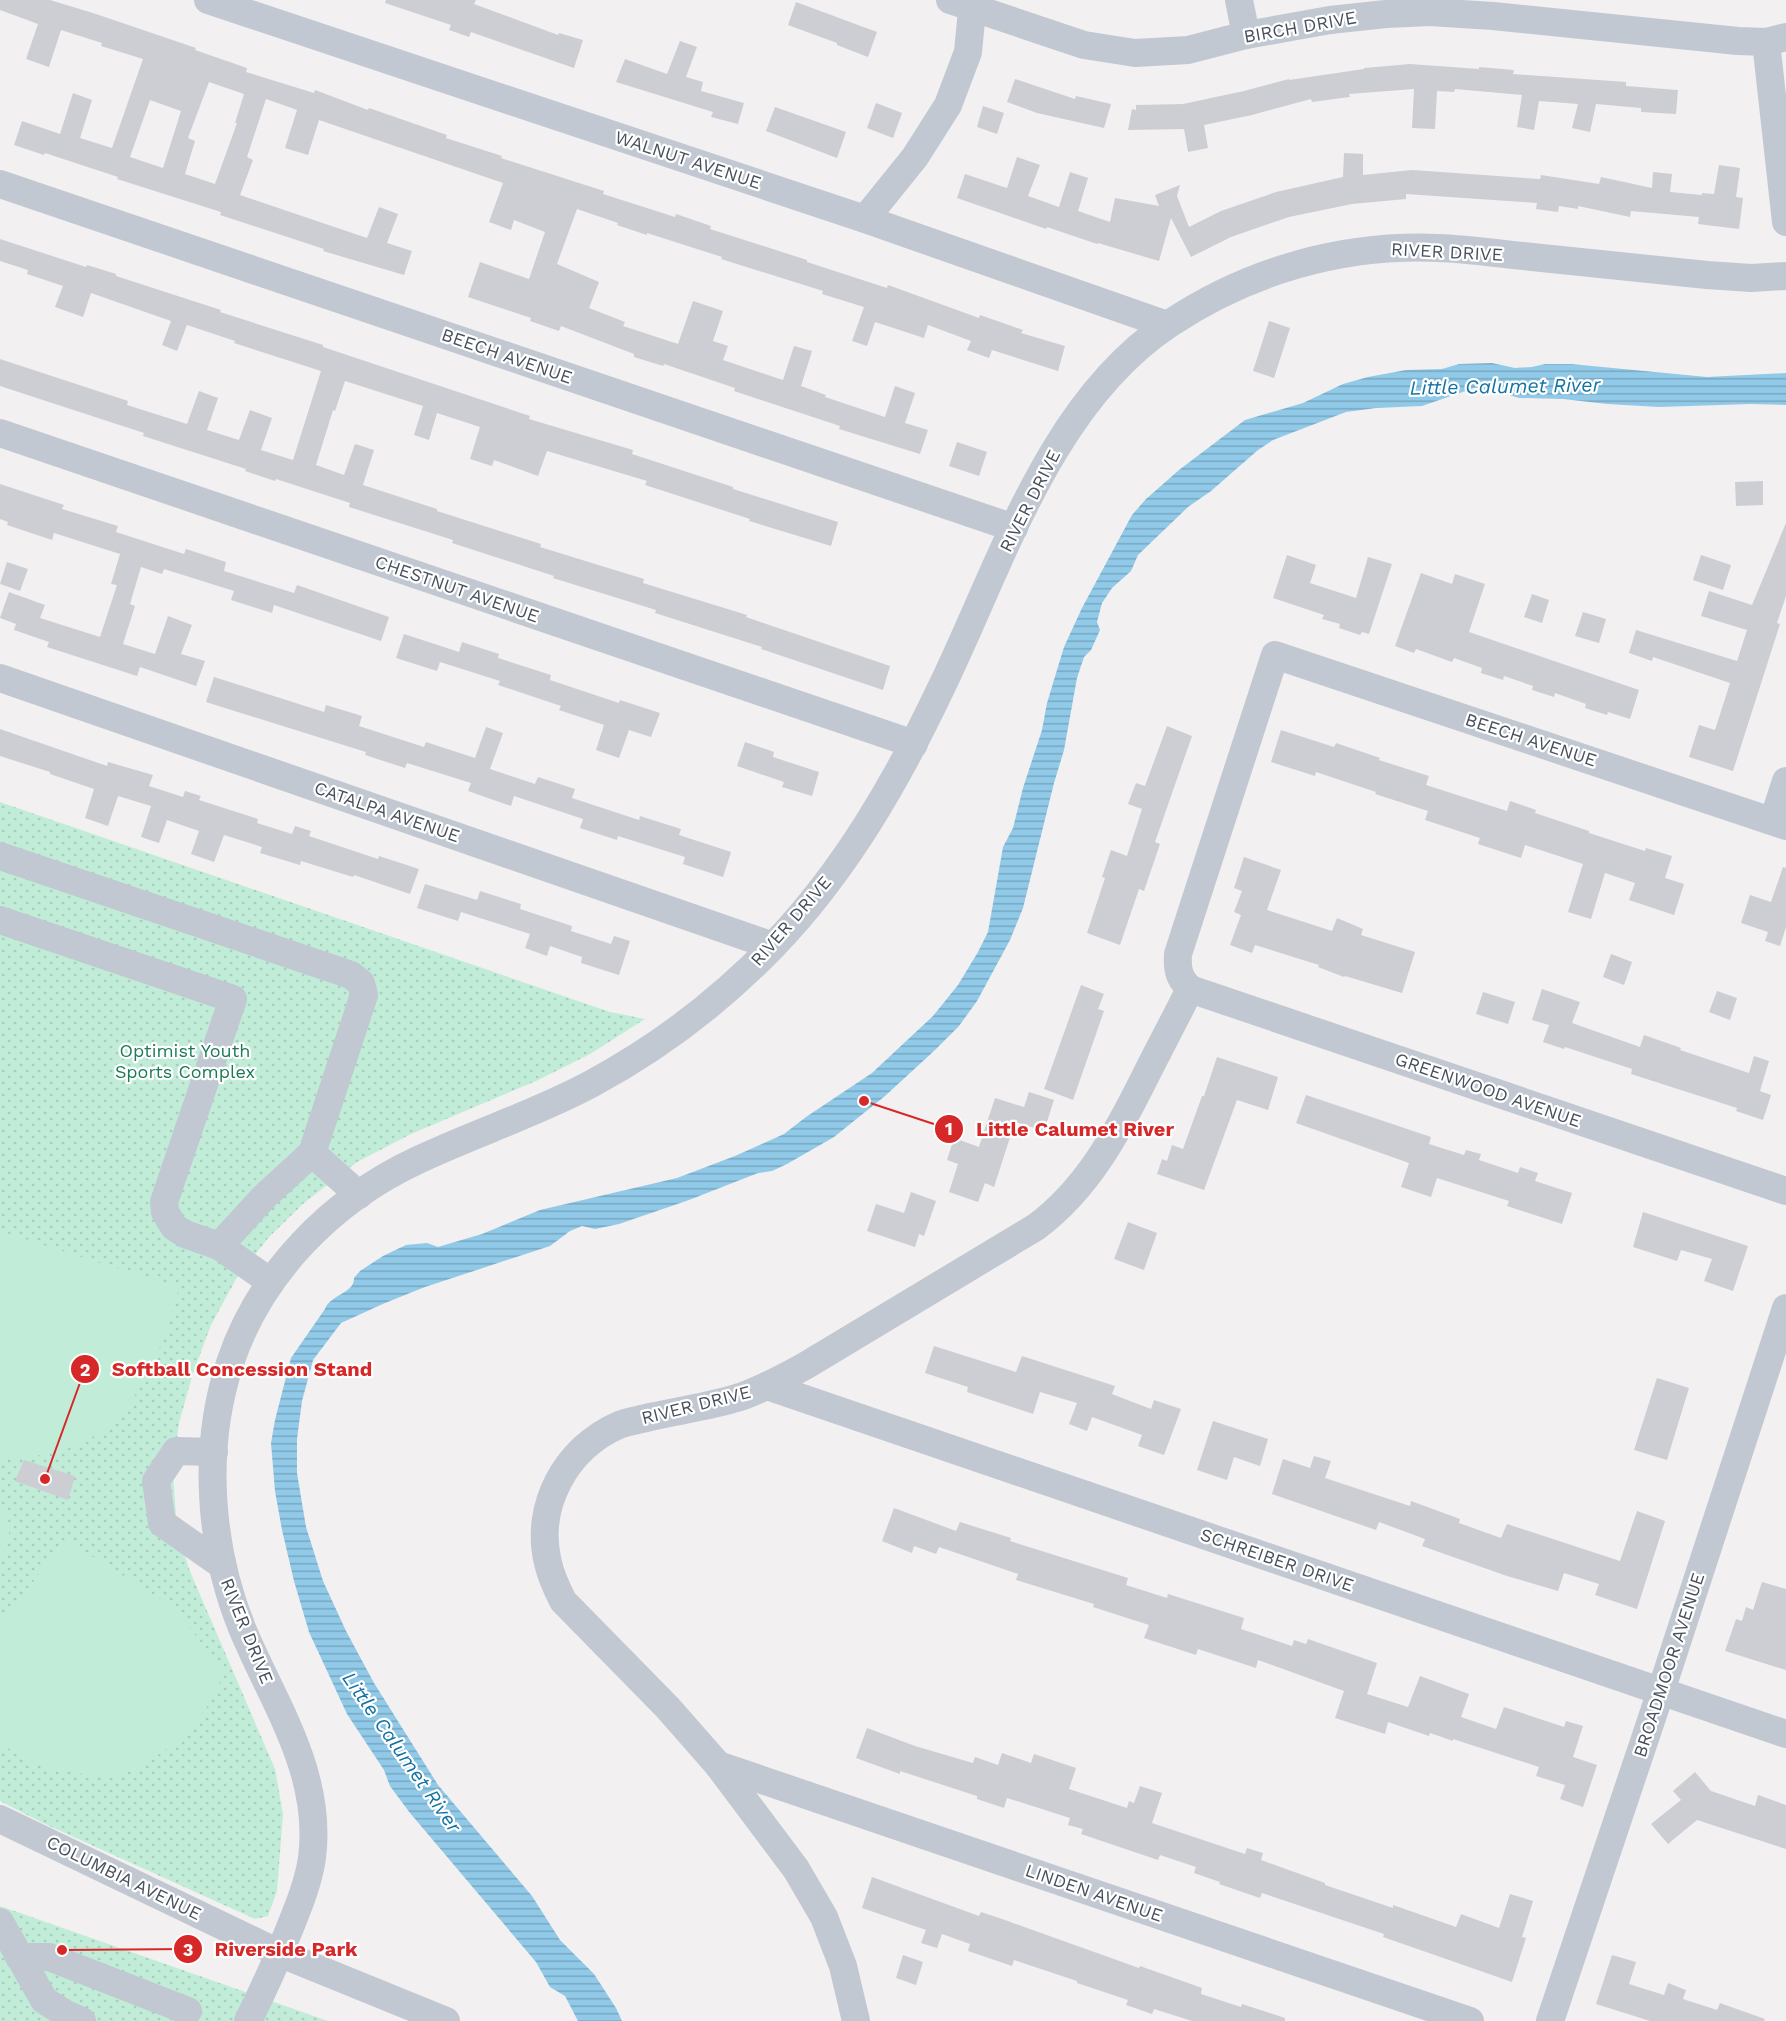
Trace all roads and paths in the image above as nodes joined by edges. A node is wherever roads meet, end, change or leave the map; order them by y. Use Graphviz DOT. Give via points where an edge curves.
graph roads {
  1 [pos="208,0"];
  2 [pos="1239,0"];
  3 [pos="965,3"];
  4 [pos="1246,35"];
  5 [pos="1776,40"];
  6 [pos="0,183"];
  7 [pos="865,219"];
  8 [pos="1786,222"];
  9 [pos="1786,276"];
  10 [pos="1167,325"];
  11 [pos="0,433"];
  12 [pos="1014,528"];
  13 [pos="0,678"];
  14 [pos="914,744"];
  15 [pos="1786,781"];
  16 [pos="1779,824"];
  17 [pos="0,856"];
  18 [pos="0,920"];
  19 [pos="773,946"];
  20 [pos="1190,988"];
  21 [pos="312,1153"];
  22 [pos="1786,1191"];
  23 [pos="359,1195"];
  24 [pos="219,1246"];
  25 [pos="271,1282"];
  26 [pos="1786,1308"];
  27 [pos="767,1386"];
  28 [pos="214,1452"];
  29 [pos="222,1564"];
  30 [pos="1661,1691"];
  31 [pos="1786,1734"];
  32 [pos="718,1765"];
  33 [pos="0,1819"];
  34 [pos="0,1922"];
  35 [pos="279,1953"];
  36 [pos="19,1958"];
  37 [pos="188,2011"];
  38 [pos="82,2021"];
  39 [pos="248,2021"];
  40 [pos="446,2021"];
  41 [pos="856,2021"];
  42 [pos="1470,2021"];
  43 [pos="1550,2021"];
  1 -- 7 [label="street, WALNUT AVENUE"];
  2 -- 4 [label="street"];
  3 -- 4 [label="street, BIRCH DRIVE" via="1084,45 1135,53 1188,50"];
  3 -- 7 [label="street" via="968,52 948,105 915,157"];
  4 -- 5 [label="street, BIRCH DRIVE" via="1330,20 1430,12 1738,41"];
  5 -- 8 [label="street"];
  6 -- 12 [label="street, BEECH AVENUE"];
  7 -- 10 [label="street, WALNUT AVENUE"];
  9 -- 10 [label="street, RIVER DRIVE" via="1707,275 1441,248 1396,248 1350,252 1298,263 1214,297"];
  10 -- 12 [label="street, RIVER DRIVE" via="1129,354 1091,395 1063,435"];
  11 -- 14 [label="street, CHESTNUT AVENUE"];
  12 -- 14 [label="street, RIVER DRIVE"];
  13 -- 19 [label="street, CATALPA AVENUE"];
  14 -- 19 [label="street, RIVER DRIVE" via="848,852 817,896"];
  15 -- 16 [label="street"];
  16 -- 20 [label="street, BEECH AVENUE" via="1275,655 1178,954 1181,980"];
  17 -- 21 [label="street" via="362,982 364,995"];
  18 -- 24 [label="street" via="233,999 164,1202 174,1227"];
  19 -- 23 [label="street, RIVER DRIVE" via="691,1019 622,1065 555,1101 410,1164"];
  20 -- 22 [label="street, GREENWOOD AVENUE"];
  20 -- 27 [label="street, RIVER DRIVE" via="1120,1127 1076,1191 1057,1211"];
  21 -- 23 [label="street"];
  21 -- 24 [label="street"];
  23 -- 25 [label="street, RIVER DRIVE" via="314,1231"];
  24 -- 25 [label="street"];
  25 -- 28 [label="street, RIVER DRIVE" via="242,1331 227,1372"];
  26 -- 30 [label="street, BROADMOOR AVENUE"];
  27 -- 30 [label="street, SCHREIBER DRIVE"];
  27 -- 32 [label="street, RIVER DRIVE" via="742,1396 621,1424 598,1435 563,1471 546,1516 547,1562 563,1601"];
  28 -- 29 [label="street, RIVER DRIVE" via="214,1522"];
  28 -- 29 [label="street" via="176,1451 156,1481 162,1523"];
  29 -- 35 [label="street, RIVER DRIVE" via="244,1633 290,1729 306,1774 312,1814 312,1857 301,1900"];
  30 -- 31 [label="street, SCHREIBER DRIVE"];
  30 -- 43 [label="street, BROADMOOR AVENUE"];
  32 -- 41 [label="street, RIVER DRIVE" via="796,1869 824,1917 843,1966"];
  32 -- 42 [label="street, LINDEN AVENUE"];
  33 -- 35 [label="street, COLUMBIA AVENUE"];
  34 -- 36 [label="street"];
  35 -- 39 [label="street, RIVER DRIVE"];
  35 -- 40 [label="street, COLUMBIA AVENUE"];
  36 -- 37 [label="street" via="49,1957"];
  36 -- 38 [label="street" via="44,2000"];
}
